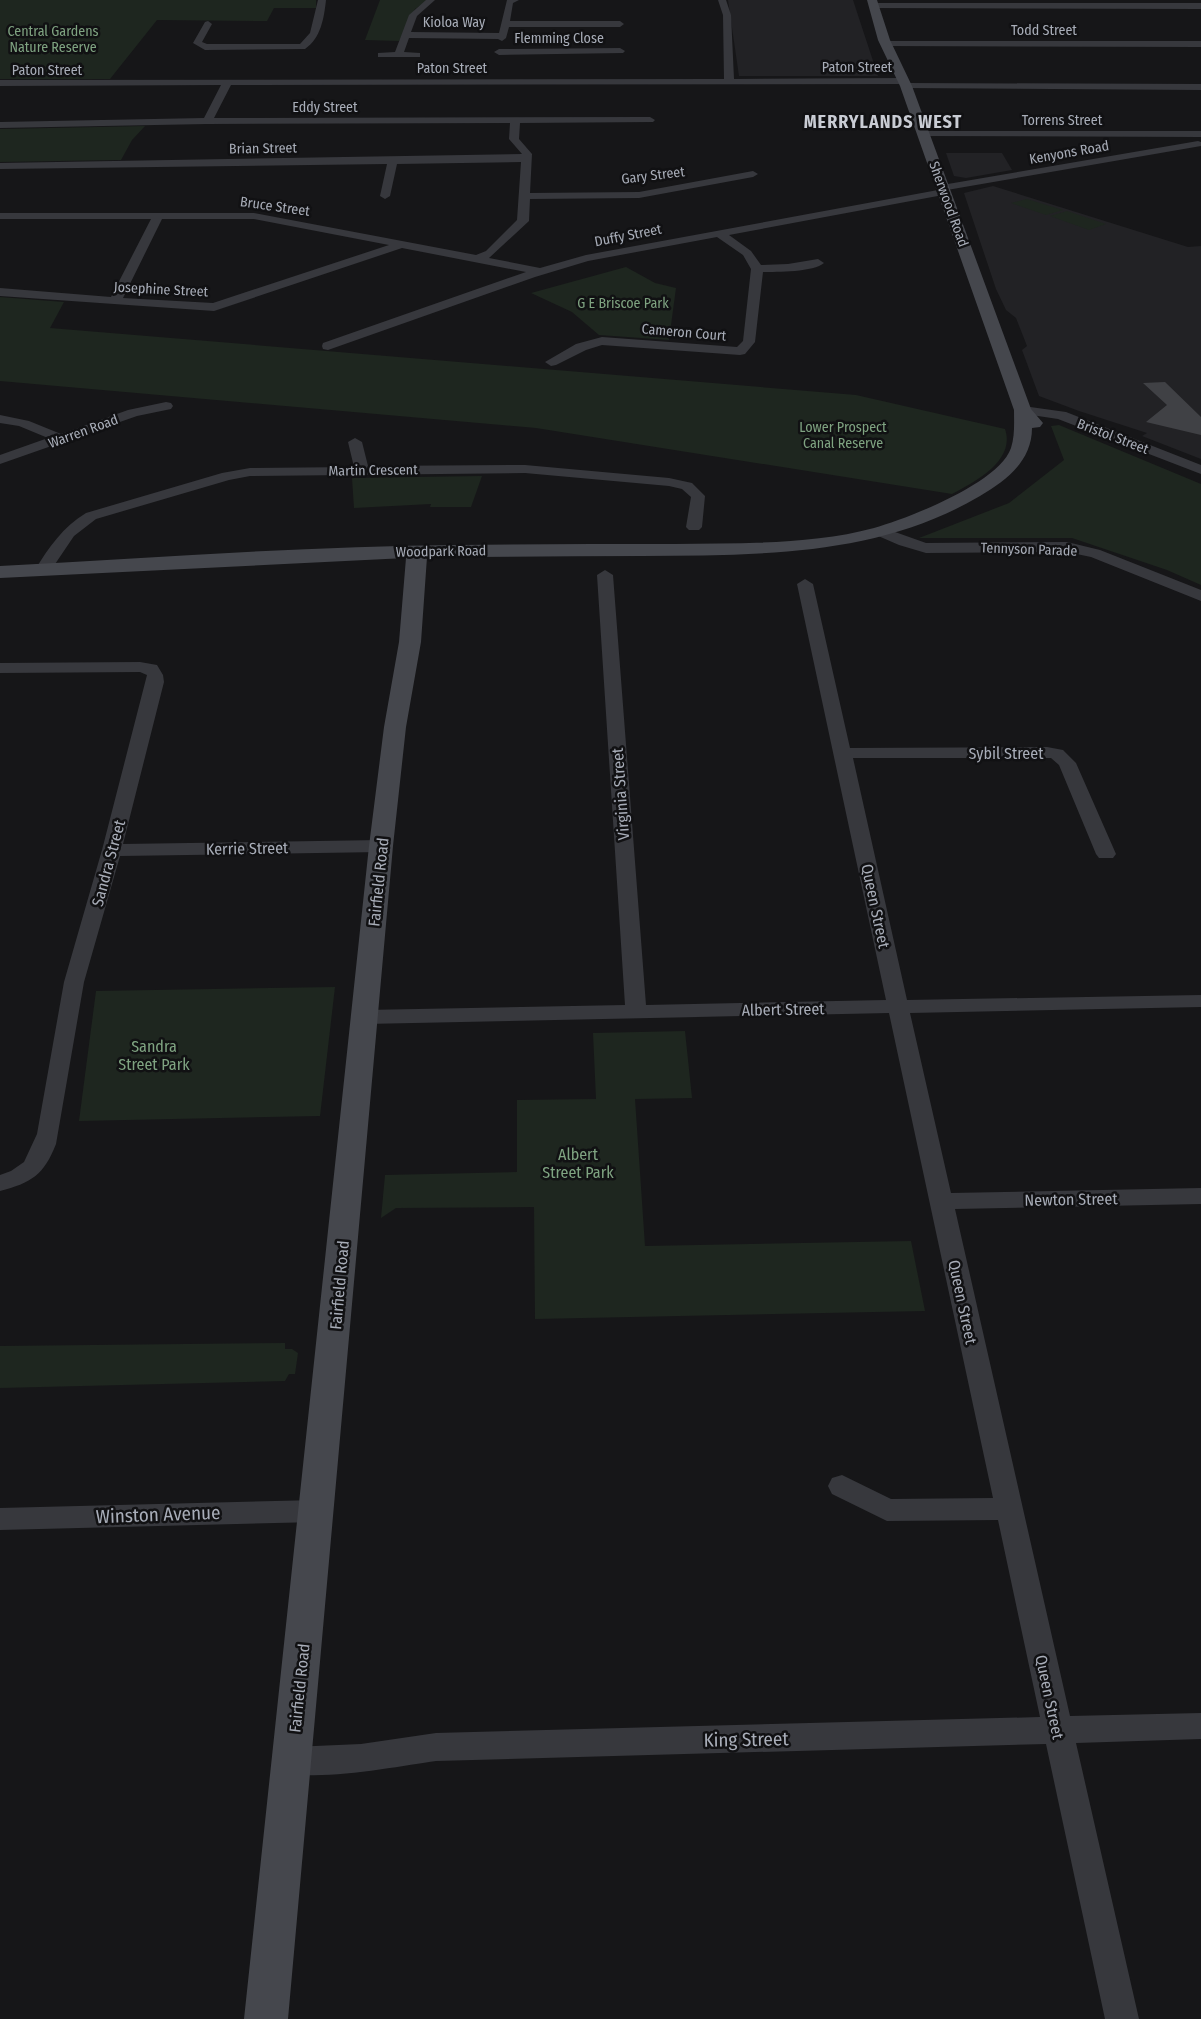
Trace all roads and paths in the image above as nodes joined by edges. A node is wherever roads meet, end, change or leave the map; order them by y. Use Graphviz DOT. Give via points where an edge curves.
graph roads {
  1 [pos="322,0"];
  2 [pos="432,0"];
  3 [pos="515,0"];
  4 [pos="722,0"];
  5 [pos="873,3"];
  6 [pos="1201,6"];
  7 [pos="208,24"];
  8 [pos="504,24"];
  9 [pos="620,24"];
  10 [pos="405,35"];
  11 [pos="502,36"];
  12 [pos="886,44"];
  13 [pos="1201,44"];
  14 [pos="201,46"];
  15 [pos="192,48"];
  16 [pos="620,51"];
  17 [pos="381,55"];
  18 [pos="398,55"];
  19 [pos="417,55"];
  20 [pos="497,60"];
  21 [pos="729,81"];
  22 [pos="493,82"];
  23 [pos="0,83"];
  24 [pos="226,83"];
  25 [pos="904,83"];
  26 [pos="1201,87"];
  27 [pos="516,119"];
  28 [pos="650,120"];
  29 [pos="207,121"];
  30 [pos="0,125"];
  31 [pos="923,134"];
  32 [pos="1201,134"];
  33 [pos="1201,143"];
  34 [pos="526,159"];
  35 [pos="393,160"];
  36 [pos="0,166"];
  37 [pos="753,174"];
  38 [pos="942,190"];
  39 [pos="385,196"];
  40 [pos="525,196"];
  41 [pos="159,215"];
  42 [pos="0,216"];
  43 [pos="719,233"];
  44 [pos="401,244"];
  45 [pos="478,259"];
  46 [pos="818,263"];
  47 [pos="757,269"];
  48 [pos="542,271"];
  49 [pos="0,292"];
  50 [pos="115,301"];
  51 [pos="328,346"];
  52 [pos="551,362"];
  53 [pos="166,406"];
  54 [pos="1023,410"];
  55 [pos="0,419"];
  56 [pos="60,439"];
  57 [pos="355,442"];
  58 [pos="0,460"];
  59 [pos="362,470"];
  60 [pos="1201,470"];
  61 [pos="694,527"];
  62 [pos="887,534"];
  63 [pos="417,551"];
  64 [pos="43,570"];
  65 [pos="0,572"];
  66 [pos="605,575"];
  67 [pos="805,584"];
  68 [pos="1201,596"];
  69 [pos="0,668"];
  70 [pos="842,753"];
  71 [pos="381,846"];
  72 [pos="112,850"];
  73 [pos="1106,854"];
  74 [pos="1201,1001"];
  75 [pos="898,1006"];
  76 [pos="636,1012"];
  77 [pos="365,1017"];
  78 [pos="0,1184"];
  79 [pos="1201,1196"];
  80 [pos="941,1201"];
  81 [pos="842,1486"];
  82 [pos="1009,1509"];
  83 [pos="317,1511"];
  84 [pos="0,1518"];
  85 [pos="1201,1726"];
  86 [pos="1058,1731"];
  87 [pos="292,1761"];
  88 [pos="266,2019"];
  89 [pos="1122,2019"];
  1 -- 14 [label="street" via="319,20 304,47"];
  2 -- 10 [label="street" via="412,15"];
  3 -- 8 [label="street" via="508,2"];
  4 -- 21 [label="street" via="728,15"];
  5 -- 6 [label="street"];
  5 -- 12 [label="main road, Sherwood Road"];
  7 -- 14 [label="street" via="196,43"];
  8 -- 9 [label="street"];
  8 -- 11 [label="street"];
  10 -- 11 [label="street, Kioloa Way"];
  10 -- 18 [label="street"];
  11 -- 20 [label="street"];
  12 -- 13 [label="street, Todd Street"];
  12 -- 25 [label="main road, Sherwood Road"];
  14 -- 15 [label="street"];
  16 -- 20 [label="street, Flemming Close"];
  17 -- 18 [label="street"];
  18 -- 19 [label="street"];
  20 -- 22 [label="street"];
  21 -- 22 [label="street, Paton Street"];
  21 -- 25 [label="street, Paton Street"];
  22 -- 24 [label="street, Paton Street"];
  23 -- 24 [label="street, Paton Street"];
  24 -- 29 [label="street"];
  25 -- 26 [label="street, Paton Street"];
  25 -- 31 [label="main road, Sherwood Road"];
  27 -- 28 [label="street, Eddy Street"];
  27 -- 29 [label="street, Eddy Street"];
  27 -- 34 [label="street" via="514,138 526,152"];
  29 -- 30 [label="street, Eddy Street"];
  31 -- 32 [label="street, Torrens Street"];
  31 -- 38 [label="main road, Sherwood Road"];
  33 -- 38 [label="street, Kenyons Road"];
  34 -- 35 [label="street, Brian Street"];
  34 -- 40 [label="street"];
  35 -- 36 [label="street, Brian Street"];
  35 -- 39 [label="street"];
  37 -- 40 [label="street, Gary Street" via="639,194"];
  38 -- 43 [label="street, Duffy Street"];
  38 -- 54 [label="main road, Sherwood Road"];
  40 -- 45 [label="street" via="522,221 490,253"];
  41 -- 42 [label="street, Bruce Street"];
  41 -- 44 [label="street, Bruce Street" via="254,216"];
  41 -- 50 [label="street"];
  43 -- 47 [label="street" via="747,253"];
  43 -- 48 [label="street, Duffy Street" via="593,256"];
  44 -- 45 [label="street, Bruce Street"];
  44 -- 50 [label="street, Josephine Street" via="214,307"];
  45 -- 48 [label="street, Bruce Street"];
  46 -- 47 [label="street"];
  47 -- 52 [label="street, Cameron Court" via="749,342 740,351 602,341"];
  48 -- 51 [label="street, Duffy Street"];
  49 -- 50 [label="street, Josephine Street"];
  53 -- 56 [label="street, Warren Road" via="133,413"];
  54 -- 60 [label="street, Bristol Street" via="1061,415"];
  54 -- 62 [label="main road, Sherwood Road" via="1035,425 1034,450 997,491 971,506"];
  55 -- 56 [label="street" via="35,426"];
  56 -- 58 [label="street, Warren Road"];
  57 -- 59 [label="street"];
  59 -- 61 [label="street, Martin Crescent" via="525,469 670,482 687,486 698,496"];
  59 -- 64 [label="street, Martin Crescent" via="239,473 105,510 73,528"];
  62 -- 63 [label="main road, Woodpark Road" via="761,550"];
  62 -- 68 [label="street, Tennyson Parade" via="926,548 1067,547 1095,553"];
  63 -- 64 [label="main road, Woodpark Road"];
  63 -- 71 [label="main road, Fairfield Road" via="410,642 395,727"];
  64 -- 65 [label="main road, Woodpark Road"];
  66 -- 76 [label="street, Virginia Street"];
  67 -- 70 [label="street, Queen Street"];
  69 -- 72 [label="street, Sandra Street" via="128,666 154,672 155,682"];
  70 -- 73 [label="street, Sybil Street" via="1057,754 1067,763"];
  70 -- 75 [label="street, Queen Street"];
  71 -- 72 [label="street, Kerrie Street"];
  71 -- 77 [label="main road, Fairfield Road"];
  72 -- 78 [label="street, Sandra Street" via="74,982 43,1150 29,1172"];
  74 -- 75 [label="street, Albert Street"];
  75 -- 76 [label="street, Albert Street"];
  75 -- 80 [label="street, Queen Street"];
  76 -- 77 [label="street, Albert Street"];
  77 -- 83 [label="main road, Fairfield Road"];
  79 -- 80 [label="street, Newton Street"];
  80 -- 82 [label="street, Queen Street"];
  81 -- 82 [label="street" via="888,1510"];
  82 -- 86 [label="street, Queen Street"];
  83 -- 84 [label="street, Winston Avenue"];
  83 -- 87 [label="main road, Fairfield Road"];
  85 -- 86 [label="street, King Street"];
  86 -- 87 [label="street, King Street" via="436,1747 361,1758"];
  86 -- 89 [label="street, Queen Street"];
  87 -- 88 [label="main road, Fairfield Road"];
}
